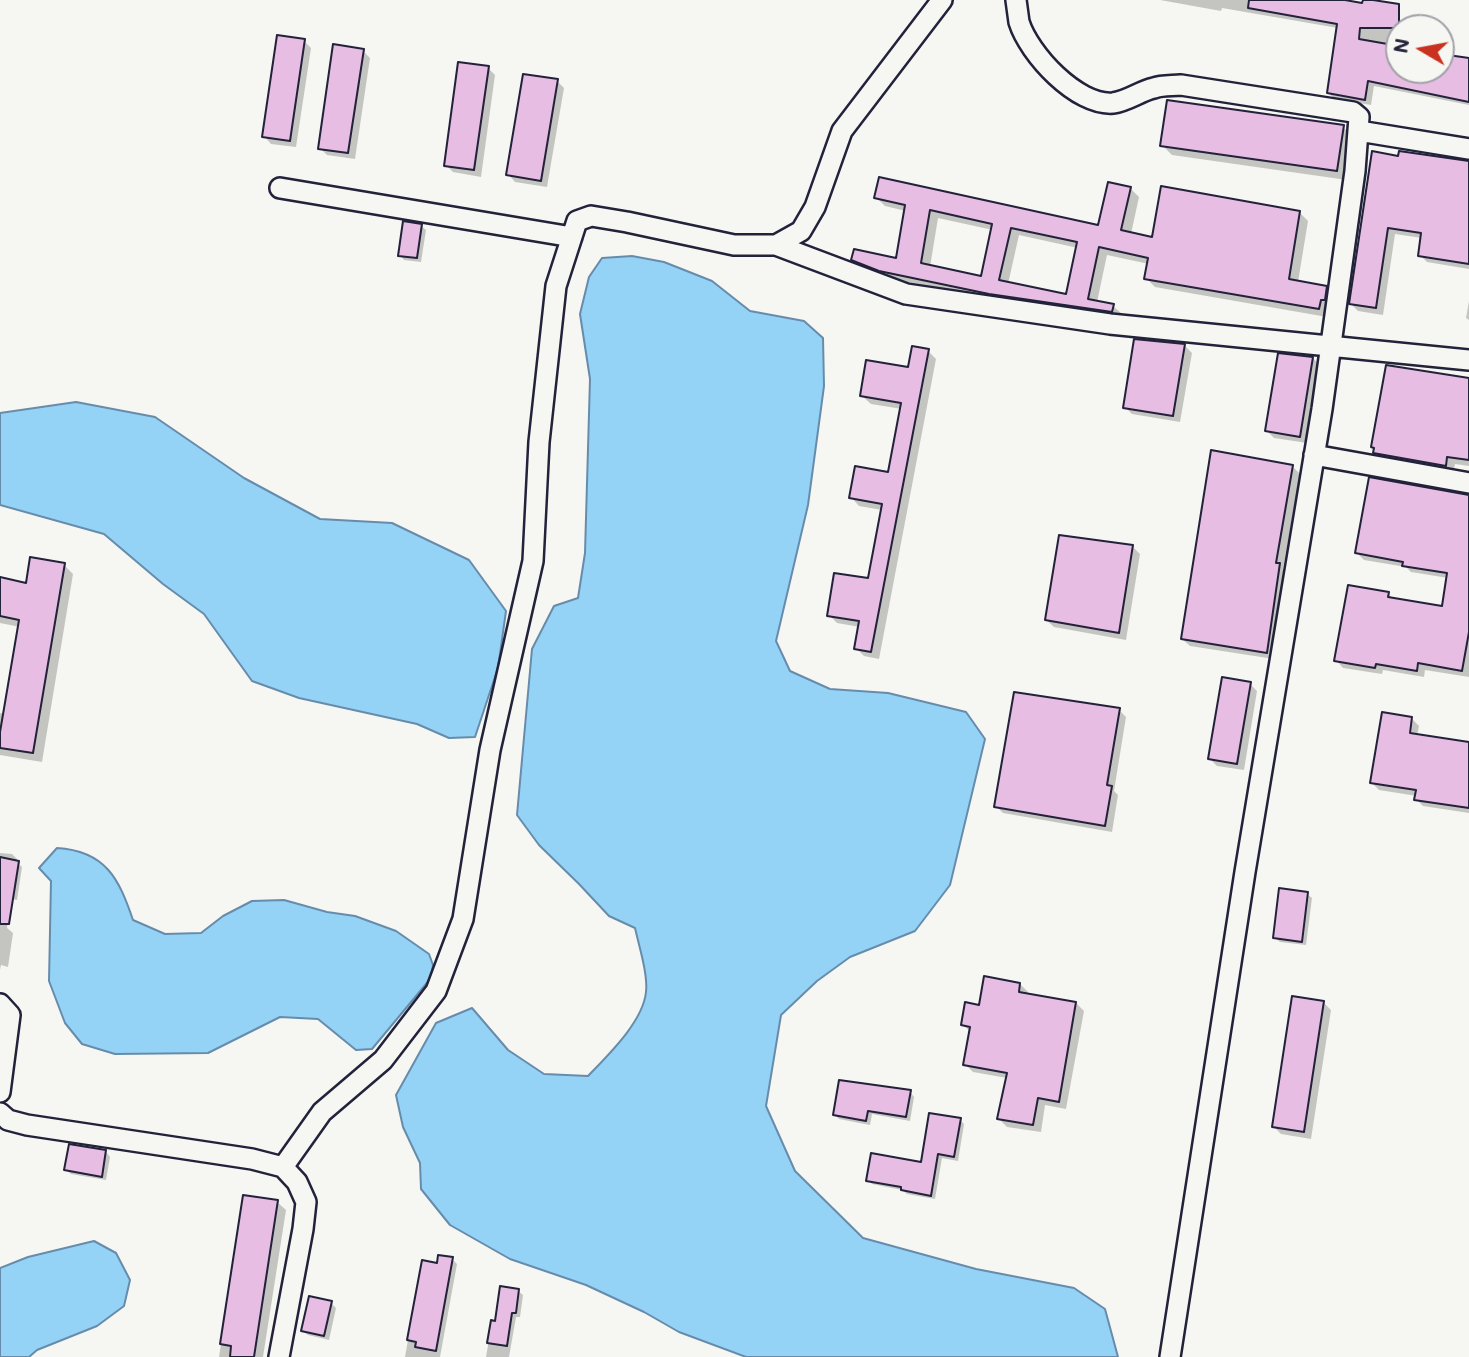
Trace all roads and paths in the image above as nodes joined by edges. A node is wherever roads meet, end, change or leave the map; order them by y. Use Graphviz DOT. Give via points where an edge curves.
graph roads {
  1 [pos="942,0"];
  2 [pos="1016,0"];
  3 [pos="1359,131"];
  4 [pos="1469,149"];
  5 [pos="280,188"];
  6 [pos="572,237"];
  7 [pos="776,245"];
  8 [pos="1331,347"];
  9 [pos="1469,360"];
  10 [pos="1314,455"];
  11 [pos="1469,483"];
  12 [pos="0,1003"];
  13 [pos="0,1092"];
  14 [pos="0,1113"];
  15 [pos="283,1167"];
  16 [pos="279,1357"];
  17 [pos="1170,1357"];
  1 -- 7 [label="street" via="842,131 815,207 801,231"];
  2 -- 3 [label="street" via="1020,23 1042,61 1073,91 1097,102 1114,103 1153,88 1181,85 1353,112 1359,117"];
  3 -- 4 [label="street"];
  3 -- 8 [label="street"];
  5 -- 6 [label="street"];
  6 -- 7 [label="street" via="577,221 591,216 734,245"];
  6 -- 15 [label="street" via="556,286 539,442 533,561 490,750 463,919 436,990 383,1059 322,1112"];
  7 -- 8 [label="street" via="906,294 1110,324"];
  8 -- 9 [label="street"];
  8 -- 10 [label="street"];
  10 -- 11 [label="street"];
  10 -- 17 [label="street"];
  12 -- 13 [label="street" via="10,1016"];
  14 -- 15 [label="street" via="27,1125"];
  15 -- 16 [label="street" via="306,1202"];
}
